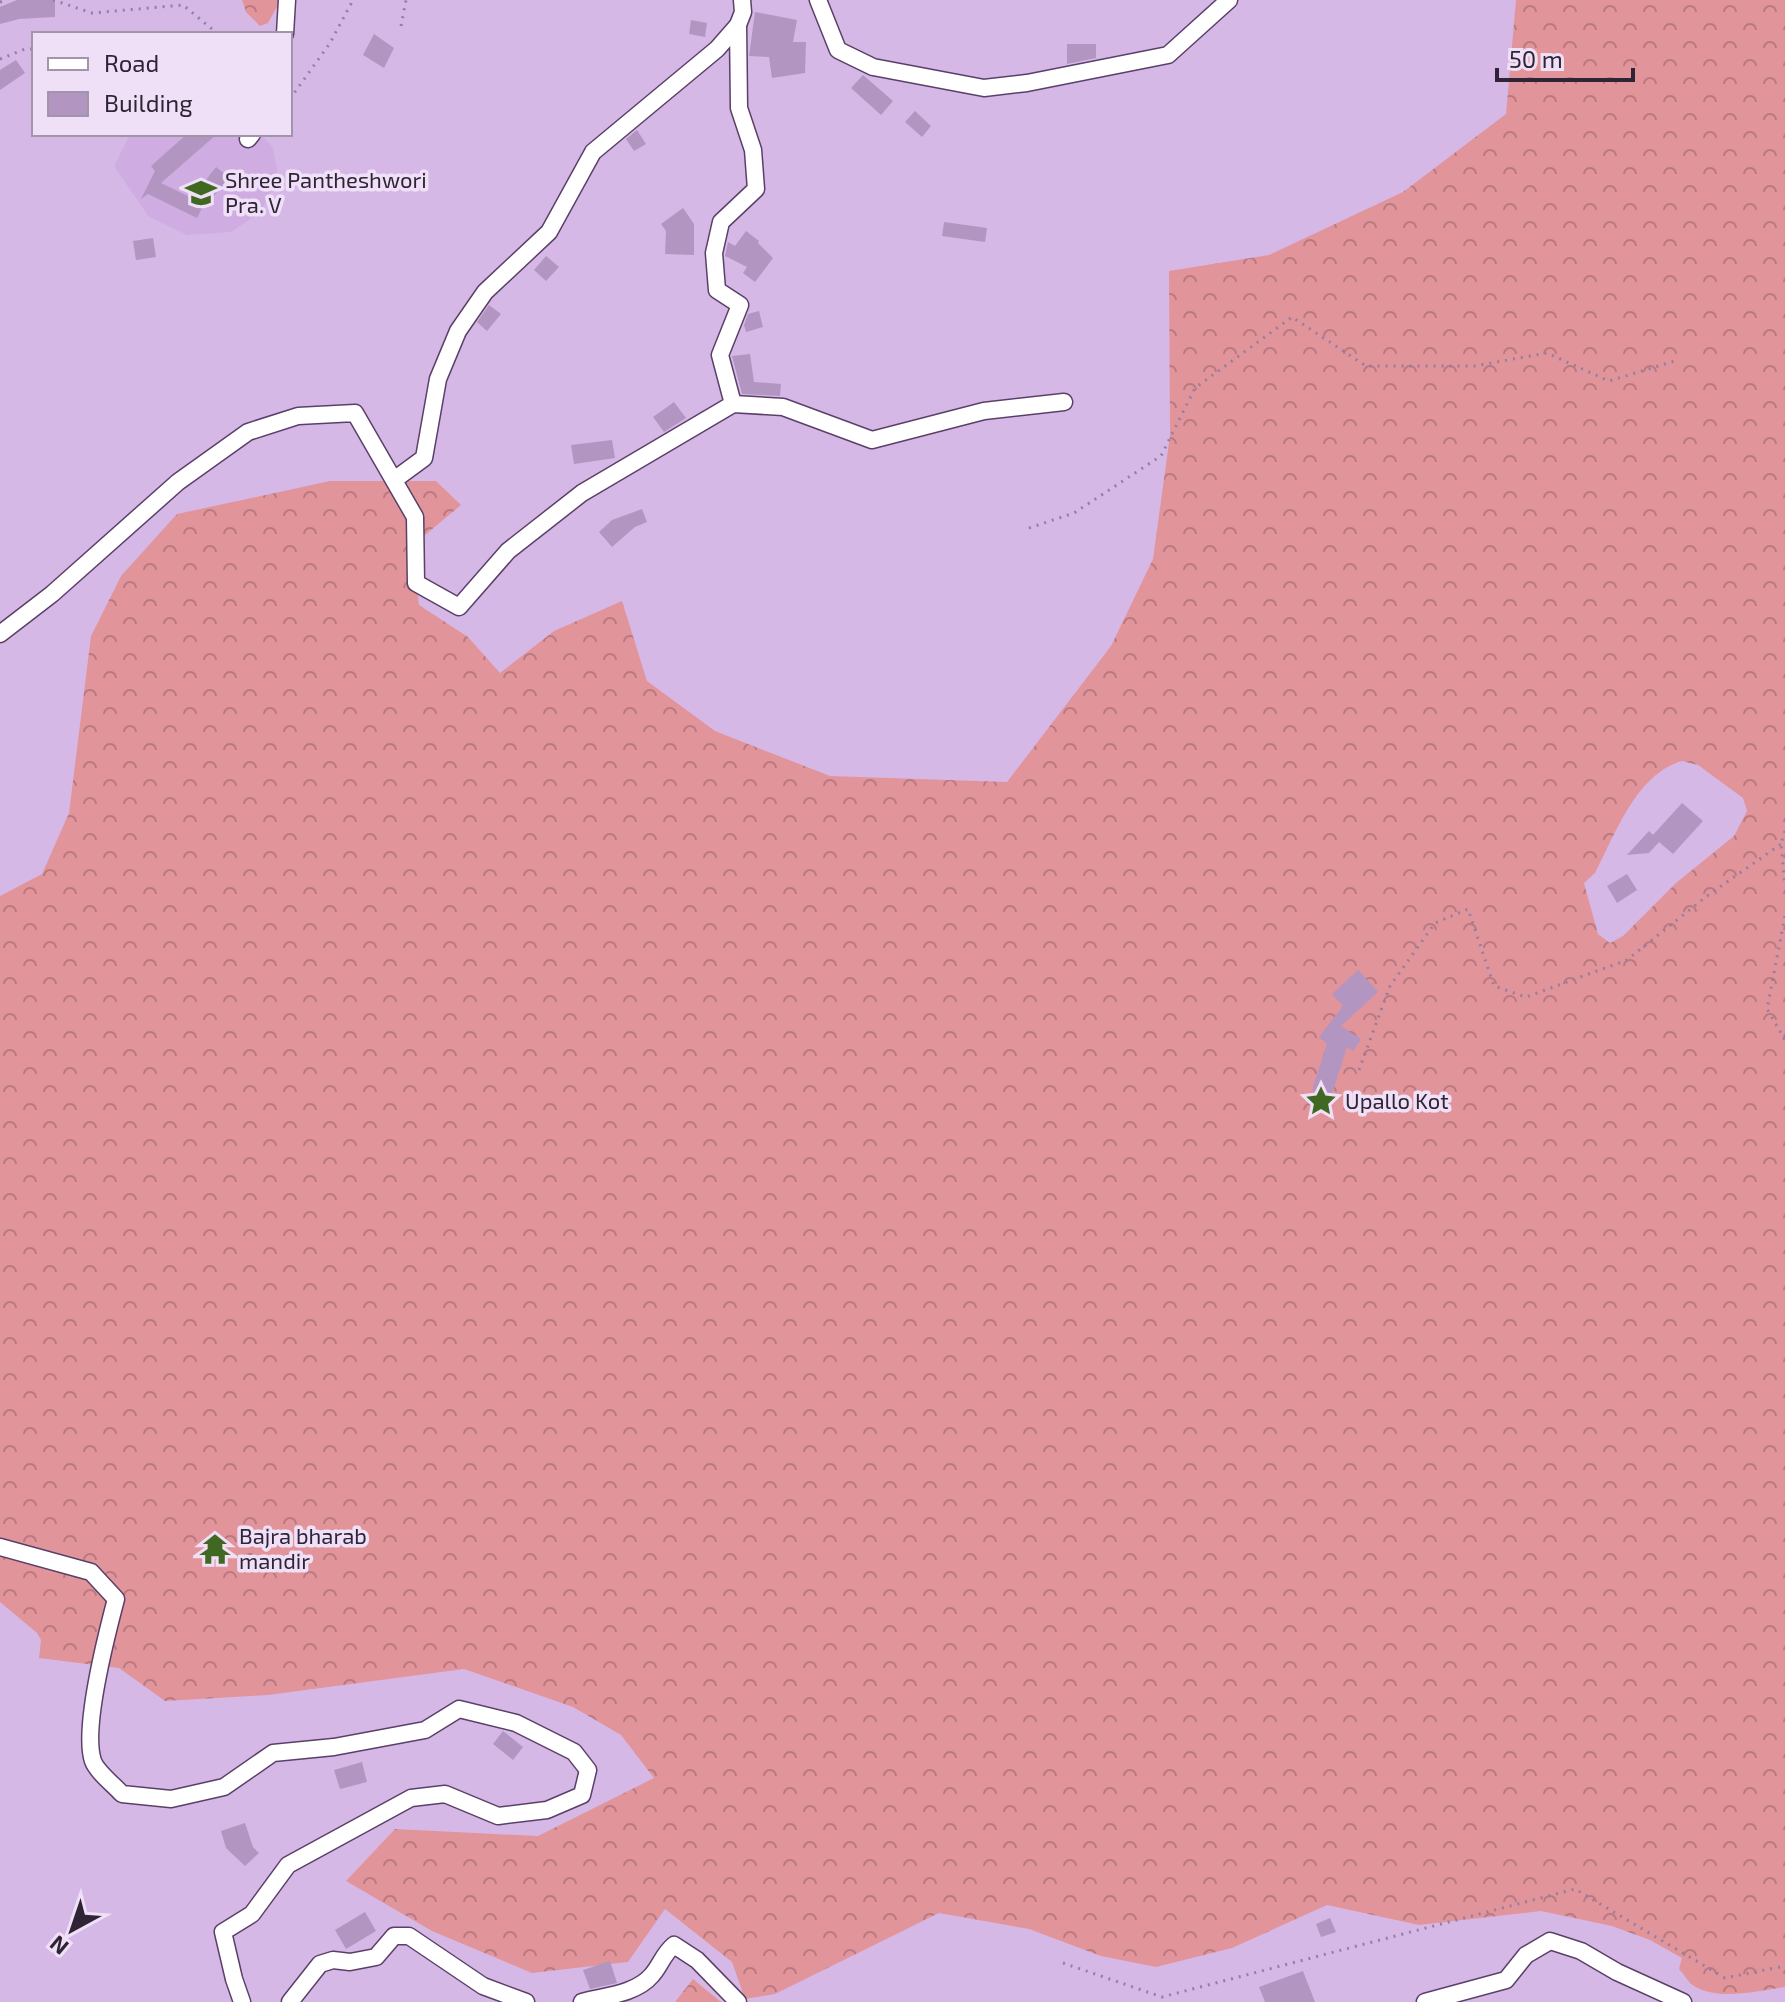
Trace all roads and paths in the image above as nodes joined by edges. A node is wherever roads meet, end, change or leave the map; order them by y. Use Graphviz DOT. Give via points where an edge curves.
graph roads {
  1 [pos="7,0"];
  2 [pos="53,0"];
  3 [pos="287,0"];
  4 [pos="353,0"];
  5 [pos="406,0"];
  6 [pos="742,0"];
  7 [pos="818,0"];
  8 [pos="1229,0"];
  9 [pos="0,2"];
  10 [pos="738,25"];
  11 [pos="401,26"];
  12 [pos="216,32"];
  13 [pos="285,32"];
  14 [pos="32,49"];
  15 [pos="0,59"];
  16 [pos="292,96"];
  17 [pos="1678,360"];
  18 [pos="1064,402"];
  19 [pos="733,404"];
  20 [pos="394,480"];
  21 [pos="1029,528"];
  22 [pos="0,634"];
  23 [pos="1785,831"];
  24 [pos="1781,844"];
  25 [pos="1785,886"];
  26 [pos="1785,916"];
  27 [pos="1785,1040"];
  28 [pos="1359,1070"];
  29 [pos="0,1547"];
  30 [pos="1063,1963"];
  31 [pos="1785,1966"];
  32 [pos="242,2002"];
  33 [pos="290,2002"];
  34 [pos="526,2002"];
  35 [pos="582,2002"];
  36 [pos="738,2002"];
  37 [pos="1425,2002"];
  38 [pos="1683,2002"];
  1 -- 9 [label="path"];
  2 -- 12 [label="path" via="92,13 183,5"];
  3 -- 13 [label="street"];
  4 -- 16 [label="path"];
  5 -- 11 [label="path"];
  6 -- 10 [label="street"];
  7 -- 8 [label="street" via="838,50 873,67 984,88 1168,55"];
  10 -- 19 [label="street" via="739,108 753,150 756,189 721,222 714,253 717,290 740,305 720,355"];
  10 -- 20 [label="street" via="717,49 593,152 549,232 485,292 458,331 438,379 424,458"];
  14 -- 15 [label="path"];
  17 -- 21 [label="path" via="1609,381 1547,353 1474,366 1366,366 1292,317 1195,388 1161,456 1074,513"];
  18 -- 19 [label="street" via="984,411 872,440 783,407"];
  19 -- 20 [label="street" via="582,493 508,551 459,607 416,583 415,517"];
  20 -- 22 [label="street" via="355,413 298,416 248,432 178,482"];
  23 -- 24 [label="path"];
  24 -- 25 [label="path"];
  24 -- 28 [label="path" via="1627,960 1526,997 1494,986 1468,909 1435,923 1390,986"];
  26 -- 27 [label="path" via="1767,1009"];
  29 -- 32 [label="street" via="91,1572 116,1599 90,1724 93,1762 122,1794 171,1799 224,1787 273,1753 425,1730 459,1709 516,1723 574,1752 588,1770 582,1795 547,1810 498,1816 445,1794 411,1798 288,1865 252,1914 223,1932"];
  30 -- 31 [label="path" via="1162,1997 1575,1889 1725,1978"];
  33 -- 34 [label="street" via="320,1964 376,1957 394,1936 409,1936 483,1986"];
  35 -- 36 [label="street" via="637,1988 674,1945 697,1960"];
  37 -- 38 [label="street" via="1506,1980 1526,1955 1550,1941"];
}
